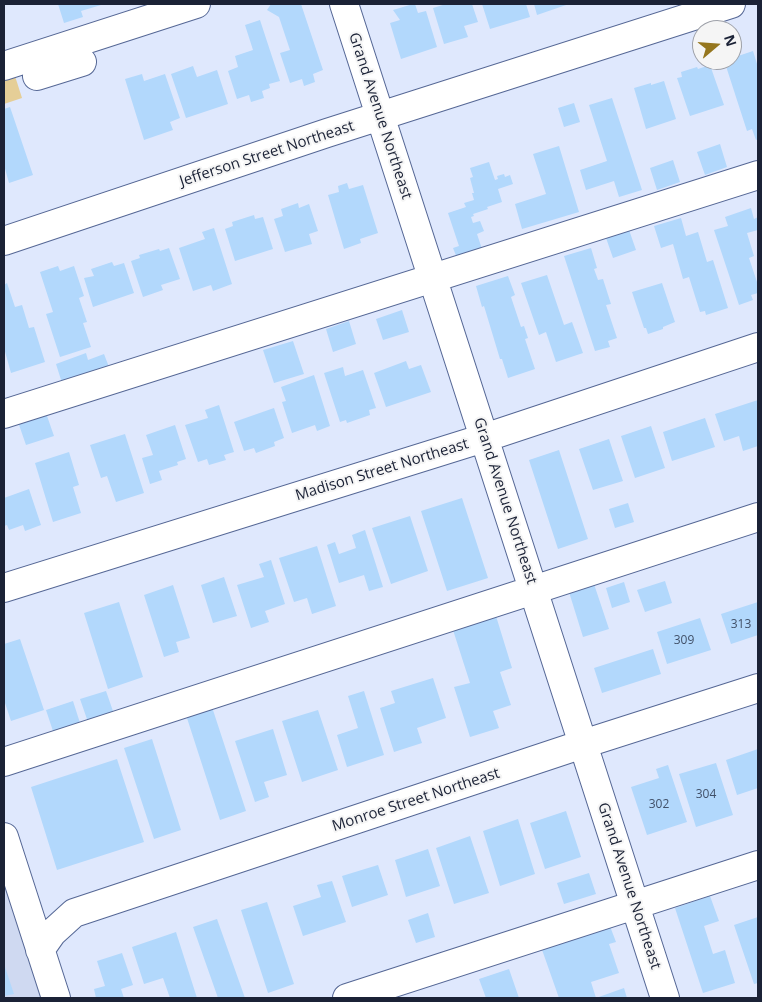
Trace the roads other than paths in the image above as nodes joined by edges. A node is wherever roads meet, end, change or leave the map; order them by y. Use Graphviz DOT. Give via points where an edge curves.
graph roads {
  1 [pos="196,4"];
  2 [pos="344,4"];
  3 [pos="731,4"];
  4 [pos="82,62"];
  5 [pos="4,66"];
  6 [pos="37,76"];
  7 [pos="380,117"];
  8 [pos="758,175"];
  9 [pos="4,241"];
  10 [pos="432,279"];
  11 [pos="758,347"];
  12 [pos="4,414"];
  13 [pos="484,438"];
  14 [pos="758,517"];
  15 [pos="4,588"];
  16 [pos="533,590"];
  17 [pos="758,688"];
  18 [pos="583,744"];
  19 [pos="4,762"];
  20 [pos="4,837"];
  21 [pos="758,865"];
  22 [pos="22,893"];
  23 [pos="635,905"];
  24 [pos="74,913"];
  25 [pos="40,950"];
  26 [pos="50,997"];
  27 [pos="347,998"];
  28 [pos="666,998"];
  1 -- 5 [label="street"];
  2 -- 7 [label="street, Grand Avenue Northeast"];
  3 -- 7 [label="street, Jefferson Street Northeast"];
  4 -- 6 [label="street"];
  7 -- 9 [label="street, Jefferson Street Northeast" via="123,191 79,206"];
  7 -- 10 [label="street, Grand Avenue Northeast"];
  8 -- 10 [label="street"];
  10 -- 12 [label="street"];
  10 -- 13 [label="street, Grand Avenue Northeast"];
  11 -- 13 [label="street, Madison Street Northeast"];
  13 -- 15 [label="street, Madison Street Northeast"];
  13 -- 16 [label="street, Grand Avenue Northeast"];
  14 -- 16 [label="street"];
  16 -- 18 [label="street, Grand Avenue Northeast"];
  16 -- 19 [label="street"];
  17 -- 18 [label="street, Monroe Street Northeast"];
  18 -- 23 [label="street, Grand Avenue Northeast"];
  18 -- 24 [label="street, Monroe Street Northeast"];
  20 -- 22 [label="street"];
  21 -- 23 [label="street"];
  22 -- 24 [label="street, Monroe Street Northeast" via="40,907"];
  22 -- 25 [label="street"];
  23 -- 27 [label="street"];
  23 -- 28 [label="street, Grand Avenue Northeast"];
  24 -- 25 [label="street, Monroe Street Northeast" via="52,933"];
  25 -- 26 [label="street"];
}
